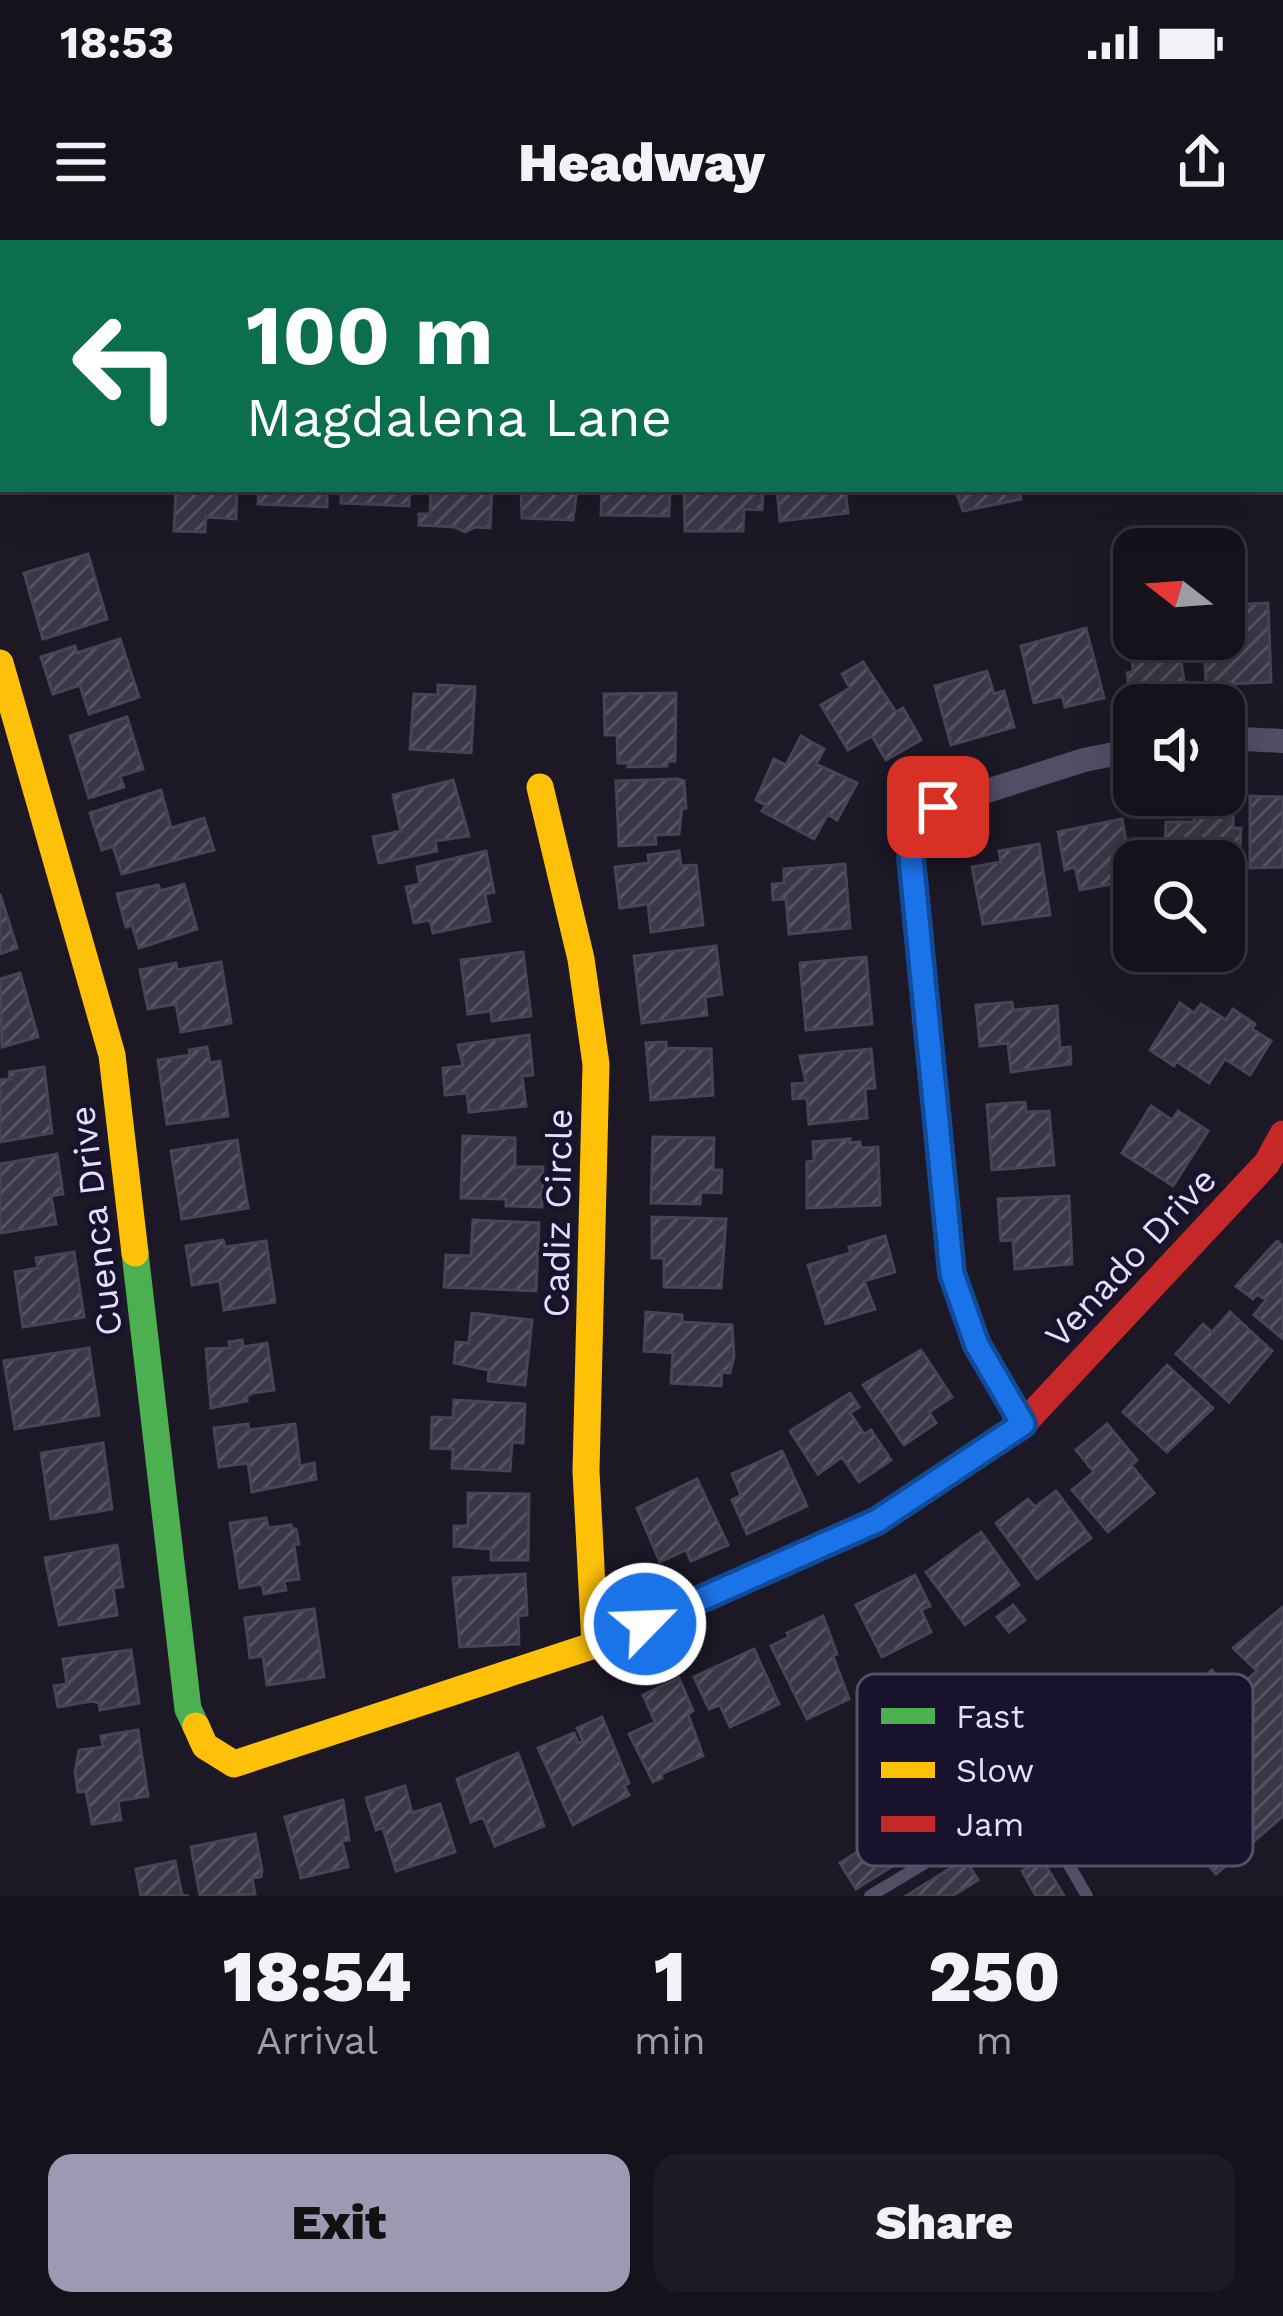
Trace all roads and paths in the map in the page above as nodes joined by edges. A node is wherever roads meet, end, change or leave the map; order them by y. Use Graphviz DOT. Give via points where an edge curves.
graph roads {
  1 [pos="0,663"];
  2 [pos="1245,739"];
  3 [pos="1283,741"];
  4 [pos="1113,754"];
  5 [pos="540,787"];
  6 [pos="1283,1134"];
  7 [pos="1023,1424"];
  8 [pos="596,1645"];
  9 [pos="234,1764"];
  10 [pos="920,1866"];
  11 [pos="1070,1866"];
  12 [pos="870,1896"];
  13 [pos="1087,1896"];
  1 -- 9 [label="street, Cuenca Drive" via="112,1055 188,1709 205,1746"];
  2 -- 3 [label="street"];
  4 -- 7 [label="street" via="938,807 919,828 911,858 952,1274 977,1345"];
  5 -- 8 [label="street, Cadiz Circle" via="579,942 596,1066 583,1494"];
  6 -- 7 [label="street, Venado Drive" via="1267,1162"];
  7 -- 8 [label="street, Venado Drive" via="877,1521"];
  8 -- 9 [label="street, Venado Drive"];
  10 -- 12 [label="lane"];
  11 -- 13 [label="lane"];
}
